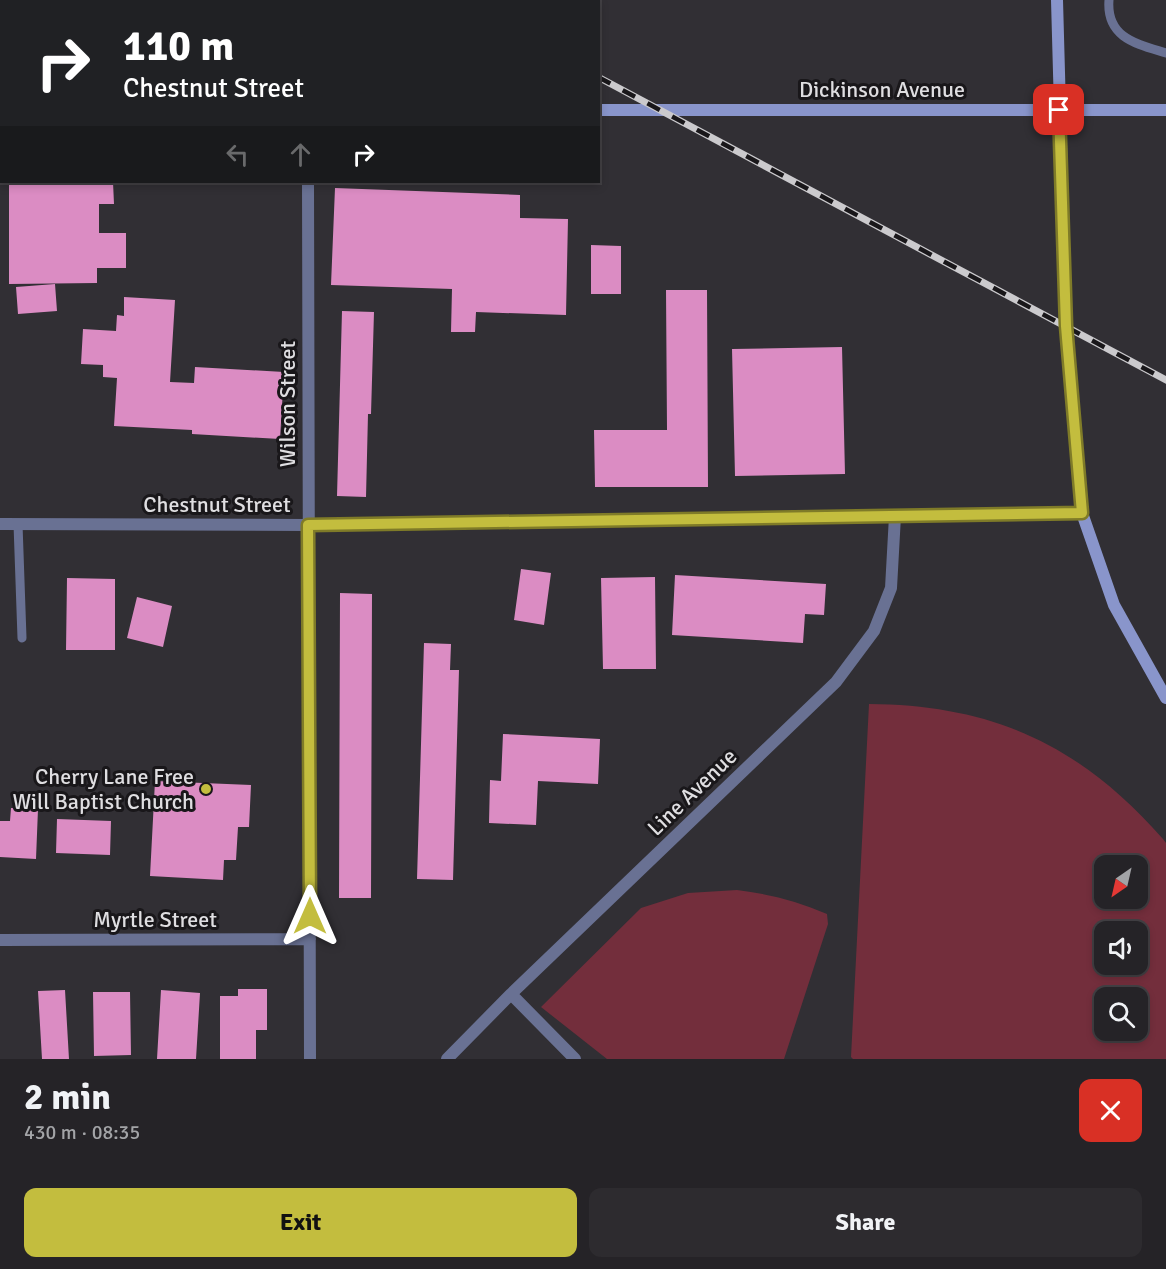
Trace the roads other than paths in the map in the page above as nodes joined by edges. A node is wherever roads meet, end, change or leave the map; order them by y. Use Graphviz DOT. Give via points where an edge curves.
graph roads {
  1 [pos="1057,0"];
  2 [pos="1109,0"];
  3 [pos="1166,53"];
  4 [pos="600,110"];
  5 [pos="1059,110"];
  6 [pos="1166,110"];
  7 [pos="308,183"];
  8 [pos="1082,513"];
  9 [pos="895,516"];
  10 [pos="0,524"];
  11 [pos="18,524"];
  12 [pos="308,525"];
  13 [pos="22,639"];
  14 [pos="1166,698"];
  15 [pos="310,939"];
  16 [pos="0,940"];
  17 [pos="511,994"];
  18 [pos="310,1059"];
  19 [pos="447,1059"];
  20 [pos="575,1059"];
  1 -- 5 [label="main road"];
  2 -- 3 [label="lane" via="1108,11 1122,35 1131,42"];
  4 -- 5 [label="main road, Dickinson Avenue"];
  5 -- 6 [label="main road, Dickinson Avenue"];
  5 -- 8 [label="main road" via="1066,326"];
  7 -- 12 [label="street, Wilson Street"];
  8 -- 9 [label="street, Chestnut Street"];
  8 -- 14 [label="main road" via="1114,604"];
  9 -- 12 [label="street, Chestnut Street"];
  9 -- 17 [label="street, Line Avenue" via="891,588 874,631 836,682"];
  10 -- 11 [label="street, Chestnut Street"];
  11 -- 12 [label="street, Chestnut Street"];
  11 -- 13 [label="lane"];
  12 -- 15 [label="street, Wilson Street"];
  15 -- 16 [label="street, Myrtle Street"];
  15 -- 18 [label="street, Wilson Street"];
  17 -- 19 [label="street, Line Avenue"];
  17 -- 20 [label="street"];
}
